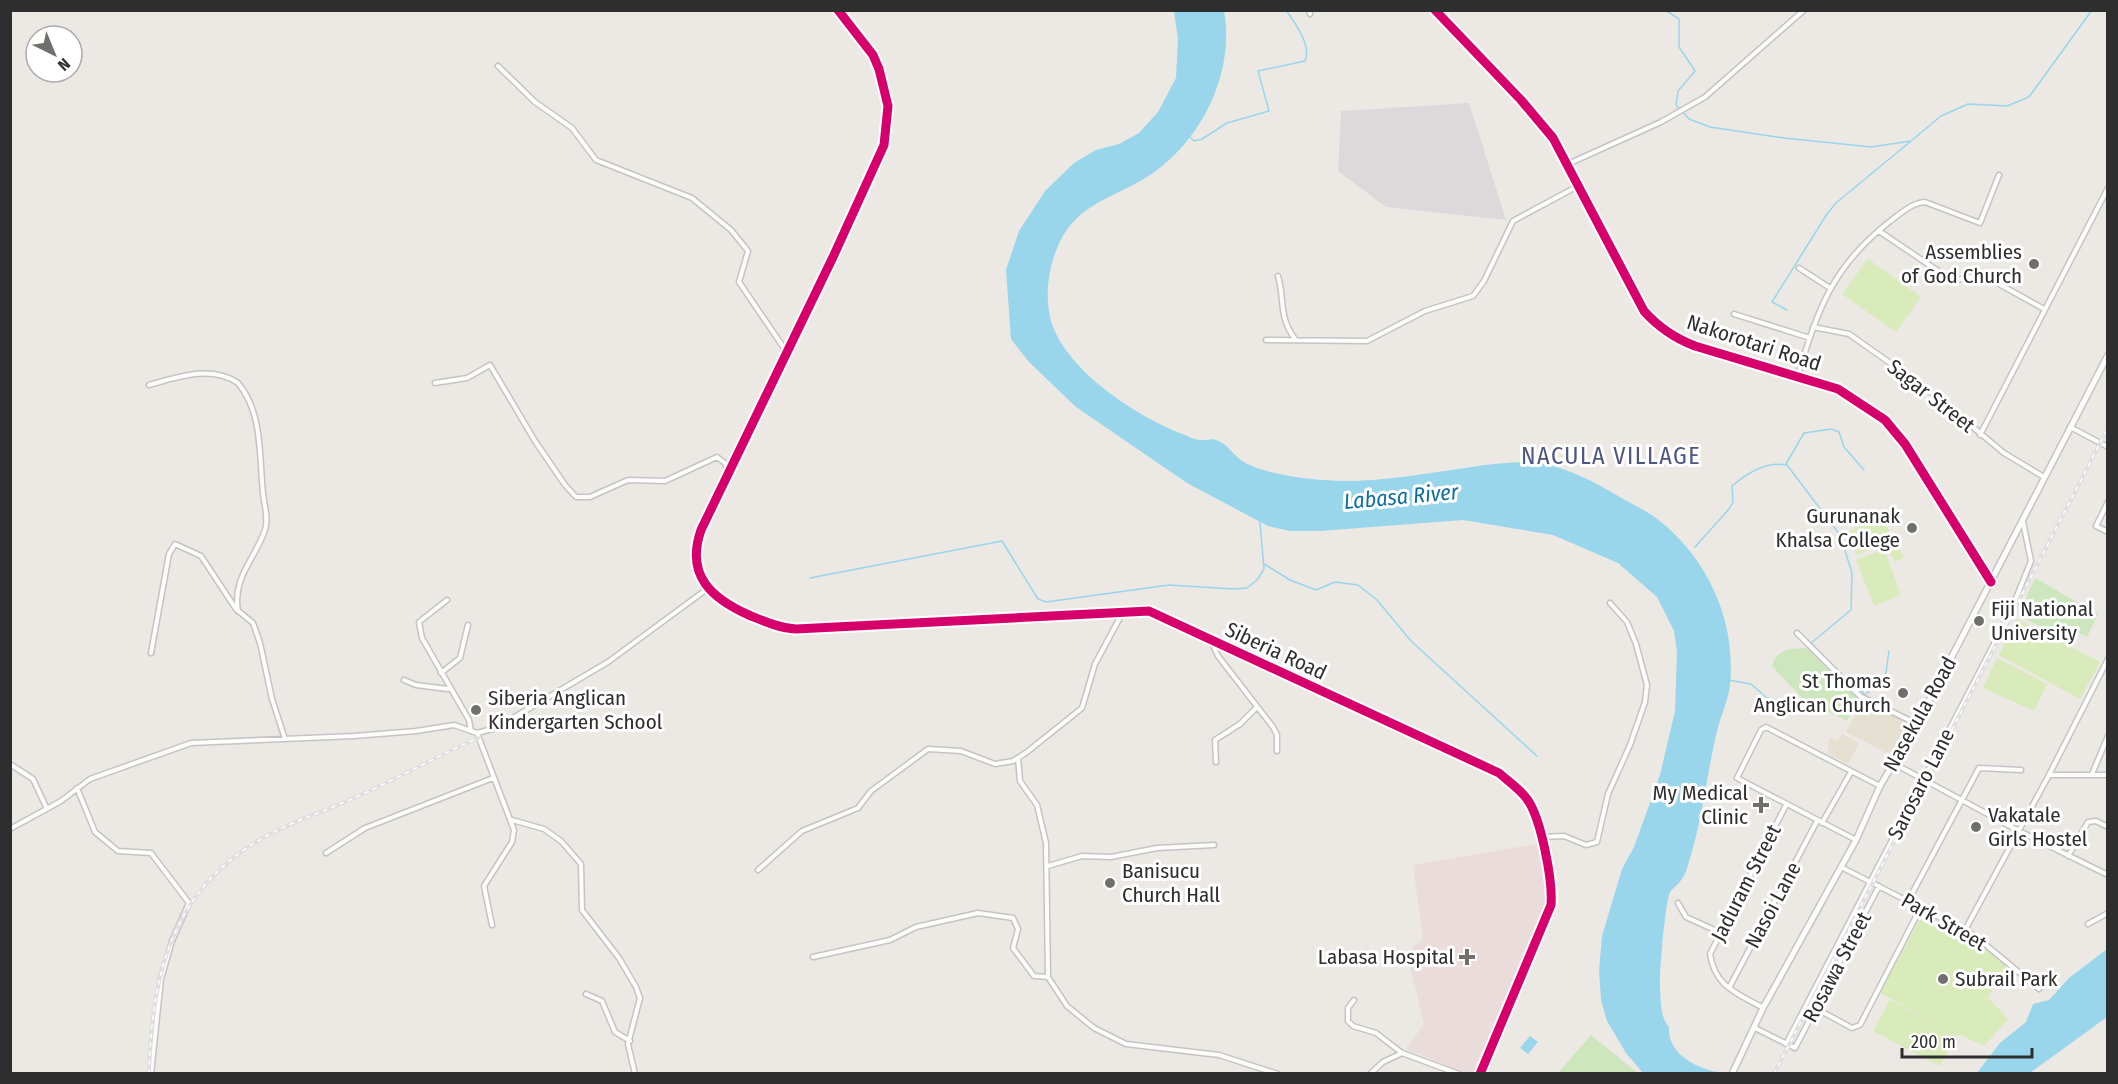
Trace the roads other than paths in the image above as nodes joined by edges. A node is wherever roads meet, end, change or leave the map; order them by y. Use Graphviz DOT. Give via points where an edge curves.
graph roads {
  1 [pos="838,10"];
  2 [pos="1435,10"];
  3 [pos="1804,10"];
  4 [pos="498,66"];
  5 [pos="1568,164"];
  6 [pos="1999,175"];
  7 [pos="1578,186"];
  8 [pos="2108,188"];
  9 [pos="1879,231"];
  10 [pos="1799,268"];
  11 [pos="1278,276"];
  12 [pos="1830,288"];
  13 [pos="2044,309"];
  14 [pos="1734,314"];
  15 [pos="1813,327"];
  16 [pos="1810,338"];
  17 [pos="1266,340"];
  18 [pos="1295,340"];
  19 [pos="786,351"];
  20 [pos="2108,355"];
  21 [pos="1798,375"];
  22 [pos="435,383"];
  23 [pos="149,385"];
  24 [pos="2070,427"];
  25 [pos="1980,435"];
  26 [pos="2108,447"];
  27 [pos="728,473"];
  28 [pos="2044,477"];
  29 [pos="2108,502"];
  30 [pos="2022,518"];
  31 [pos="2108,532"];
  32 [pos="1991,582"];
  33 [pos="707,589"];
  34 [pos="447,600"];
  35 [pos="1610,603"];
  36 [pos="239,611"];
  37 [pos="1124,612"];
  38 [pos="468,625"];
  39 [pos="1797,633"];
  40 [pos="1211,640"];
  41 [pos="151,653"];
  42 [pos="2108,659"];
  43 [pos="441,673"];
  44 [pos="404,680"];
  45 [pos="448,689"];
  46 [pos="1258,706"];
  47 [pos="1917,724"];
  48 [pos="471,731"];
  49 [pos="477,733"];
  50 [pos="2108,736"];
  51 [pos="285,739"];
  52 [pos="1278,751"];
  53 [pos="1018,757"];
  54 [pos="1216,762"];
  55 [pos="1892,762"];
  56 [pos="10,764"];
  57 [pos="2021,770"];
  58 [pos="1851,772"];
  59 [pos="2049,775"];
  60 [pos="2092,775"];
  61 [pos="2108,775"];
  62 [pos="493,778"];
  63 [pos="1922,780"];
  64 [pos="1880,786"];
  65 [pos="77,788"];
  66 [pos="1962,800"];
  67 [pos="1786,805"];
  68 [pos="47,809"];
  69 [pos="512,820"];
  70 [pos="1820,822"];
  71 [pos="2108,827"];
  72 [pos="10,829"];
  73 [pos="2019,831"];
  74 [pos="1541,837"];
  75 [pos="1856,840"];
  76 [pos="1214,845"];
  77 [pos="326,854"];
  78 [pos="2068,856"];
  79 [pos="1048,866"];
  80 [pos="1841,867"];
  81 [pos="758,870"];
  82 [pos="2108,875"];
  83 [pos="1871,882"];
  84 [pos="1879,886"];
  85 [pos="1908,901"];
  86 [pos="1678,903"];
  87 [pos="1921,907"];
  88 [pos="2108,913"];
  89 [pos="2088,924"];
  90 [pos="492,925"];
  91 [pos="1965,930"];
  92 [pos="1719,933"];
  93 [pos="813,957"];
  94 [pos="1048,977"];
  95 [pos="1729,988"];
  96 [pos="2039,989"];
  97 [pos="586,994"];
  98 [pos="1354,1000"];
  99 [pos="1763,1008"];
  100 [pos="1815,1008"];
  101 [pos="1755,1028"];
  102 [pos="630,1041"];
  103 [pos="1786,1044"];
  104 [pos="1402,1053"];
  105 [pos="152,1074"];
  106 [pos="635,1074"];
  107 [pos="1278,1074"];
  108 [pos="1370,1074"];
  109 [pos="1459,1074"];
  110 [pos="1480,1074"];
  111 [pos="1732,1074"];
  1 -- 19 [label="street" via="873,55 888,106 888,126 870,178"];
  2 -- 5 [label="street, Nakorotari Road" via="1535,115"];
  3 -- 5 [label="street" via="1722,85 1677,113"];
  4 -- 19 [label="street" via="535,102 572,128 596,160 692,198 732,230 748,251 739,282"];
  5 -- 7 [label="street, Nakorotari Road"];
  6 -- 9 [label="street" via="1980,223 1925,202 1905,210"];
  7 -- 18 [label="street" via="1513,221 1473,296 1425,311 1367,341"];
  7 -- 21 [label="street, Nakorotari Road" via="1644,311 1663,331 1695,346"];
  8 -- 13 [label="street"];
  9 -- 12 [label="street" via="1865,242"];
  9 -- 13 [label="street" via="1944,275 1957,280 1976,276 1990,279"];
  10 -- 12 [label="street"];
  11 -- 18 [label="street" via="1281,312"];
  12 -- 15 [label="street"];
  13 -- 25 [label="street"];
  14 -- 16 [label="street"];
  15 -- 16 [label="street"];
  15 -- 25 [label="street, Sagar Street" via="1849,334 1927,389"];
  16 -- 21 [label="street"];
  17 -- 18 [label="street"];
  19 -- 27 [label="street"];
  20 -- 24 [label="main road, Nasekula Road"];
  21 -- 32 [label="street, Nakorotari Road" via="1845,393 1895,430"];
  22 -- 27 [label="street" via="467,378 490,365 529,432 576,497 590,497 628,480 665,481 717,457 725,463"];
  23 -- 36 [label="street" via="184,375 213,373 238,382 254,413 267,521 240,576 236,596"];
  24 -- 26 [label="street"];
  24 -- 28 [label="main road, Nasekula Road"];
  25 -- 28 [label="street, Sagar Street"];
  27 -- 33 [label="street" via="698,538 698,568"];
  28 -- 30 [label="main road, Nasekula Road"];
  29 -- 31 [label="street" via="2096,526"];
  30 -- 32 [label="main road, Nasekula Road"];
  30 -- 63 [label="street, Sarosaro Lane" via="2031,561 2010,613"];
  32 -- 47 [label="main road, Nasekula Road"];
  33 -- 37 [label="street, Siberia Road" via="734,609 796,629"];
  33 -- 49 [label="street" via="608,662 496,728"];
  34 -- 43 [label="street" via="418,625"];
  35 -- 74 [label="street" via="1627,622 1636,644 1647,685 1645,702 1608,794 1597,842 1586,845 1564,836"];
  36 -- 41 [label="street" via="201,556 175,544 169,554"];
  36 -- 51 [label="street" via="256,631"];
  37 -- 40 [label="street, Siberia Road" via="1149,611"];
  37 -- 53 [label="street" via="1095,664 1083,708"];
  38 -- 43 [label="street" via="460,658"];
  39 -- 47 [label="street" via="1860,696"];
  40 -- 46 [label="street" via="1218,656"];
  40 -- 74 [label="street, Siberia Road" via="1499,773 1528,800"];
  42 -- 59 [label="street"];
  43 -- 45 [label="street"];
  44 -- 45 [label="street"];
  45 -- 48 [label="street" via="469,720"];
  46 -- 52 [label="street" via="1276,735"];
  46 -- 54 [label="street" via="1215,740"];
  47 -- 55 [label="main road, Nasekula Road"];
  48 -- 49 [label="street"];
  48 -- 51 [label="street" via="454,725 416,732"];
  49 -- 62 [label="street"];
  50 -- 60 [label="street"];
  51 -- 65 [label="street" via="191,742"];
  53 -- 79 [label="street" via="1020,781 1037,805"];
  53 -- 81 [label="street" via="995,764 961,752 928,749 871,791 858,808 802,831"];
  55 -- 63 [label="street"];
  55 -- 64 [label="main road, Nasekula Road"];
  56 -- 68 [label="street" via="39,786"];
  57 -- 66 [label="street" via="1979,768"];
  58 -- 64 [label="street"];
  58 -- 67 [label="street" via="1766,727 1737,778"];
  58 -- 70 [label="street, Nasoi Lane"];
  59 -- 60 [label="street"];
  59 -- 73 [label="street"];
  60 -- 61 [label="street"];
  62 -- 69 [label="street"];
  62 -- 77 [label="street" via="365,828"];
  63 -- 66 [label="street"];
  63 -- 83 [label="street, Sarosaro Lane"];
  64 -- 75 [label="main road, Nasekula Road"];
  65 -- 68 [label="street"];
  65 -- 105 [label="street" via="95,832 118,851 151,853 189,903 161,979"];
  66 -- 73 [label="street"];
  66 -- 85 [label="street"];
  67 -- 70 [label="street"];
  67 -- 92 [label="street, Jaduram Street"];
  68 -- 72 [label="street"];
  69 -- 90 [label="street" via="512,842 484,886"];
  69 -- 102 [label="street" via="544,829 579,860 582,910 622,964 640,998"];
  70 -- 75 [label="street"];
  70 -- 95 [label="street, Nasoi Lane"];
  71 -- 78 [label="street" via="2096,820 2088,822"];
  73 -- 78 [label="street"];
  73 -- 91 [label="street"];
  74 -- 110 [label="street, Siberia Road" via="1553,890 1551,905"];
  75 -- 80 [label="main road, Nasekula Road"];
  76 -- 79 [label="street" via="1157,848 1112,857 1082,856"];
  78 -- 82 [label="street"];
  79 -- 94 [label="street"];
  80 -- 83 [label="street, Park Street"];
  80 -- 99 [label="main road, Nasekula Road"];
  83 -- 84 [label="street, Park Street"];
  83 -- 103 [label="street, Sarosaro Lane"];
  84 -- 85 [label="street, Park Street"];
  84 -- 100 [label="street, Rosawa Street"];
  85 -- 87 [label="street, Park Street"];
  86 -- 92 [label="street" via="1686,917"];
  87 -- 91 [label="street, Park Street"];
  87 -- 100 [label="street" via="1860,1025 1852,1028"];
  88 -- 89 [label="street"];
  91 -- 96 [label="street, Park Street"];
  92 -- 95 [label="street, Jaduram Street" via="1710,954 1711,962 1719,981"];
  93 -- 94 [label="street" via="890,940 945,918 989,913 1016,921 1013,948 1034,976"];
  94 -- 107 [label="street" via="1067,1006 1112,1039 1239,1059"];
  95 -- 99 [label="street, Jaduram Street"];
  97 -- 102 [label="street" via="602,1000 615,1032"];
  98 -- 104 [label="street" via="1348,1008 1348,1021 1376,1033"];
  99 -- 101 [label="main road, Nasekula Road"];
  100 -- 103 [label="street, Rosawa Street" via="1795,1048"];
  101 -- 103 [label="street"];
  101 -- 111 [label="main road, Nasekula Road"];
  102 -- 106 [label="street"];
  104 -- 108 [label="street"];
  104 -- 109 [label="street"];
}
